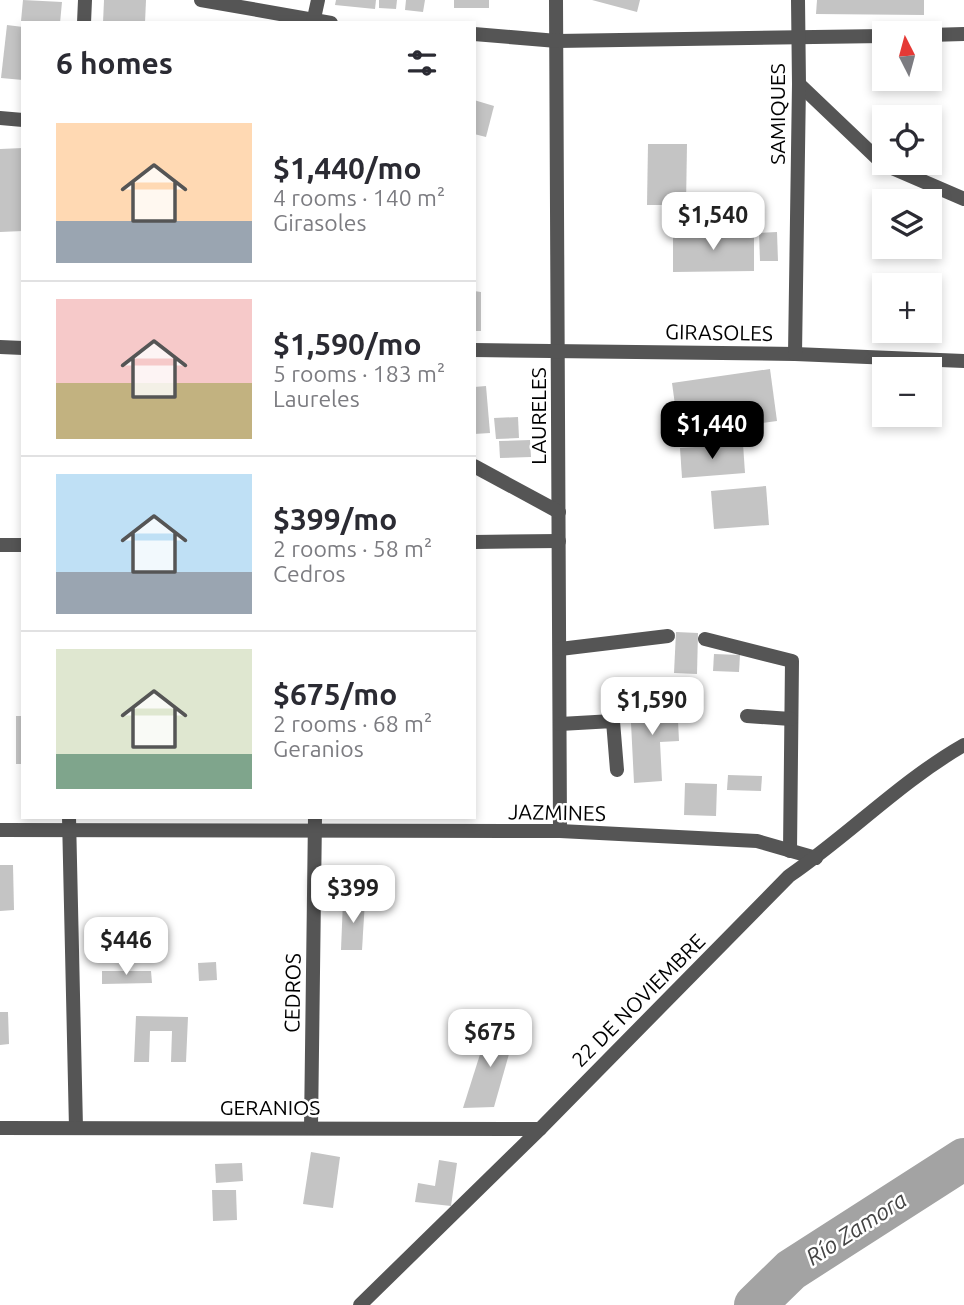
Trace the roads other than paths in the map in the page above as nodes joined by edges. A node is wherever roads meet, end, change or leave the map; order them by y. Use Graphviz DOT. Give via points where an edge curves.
graph roads {
  1 [pos="85,0"];
  2 [pos="201,0"];
  3 [pos="318,0"];
  4 [pos="556,0"];
  5 [pos="798,0"];
  6 [pos="84,21"];
  7 [pos="308,21"];
  8 [pos="313,21"];
  9 [pos="476,34"];
  10 [pos="964,34"];
  11 [pos="942,35"];
  12 [pos="872,36"];
  13 [pos="799,37"];
  14 [pos="556,41"];
  15 [pos="799,84"];
  16 [pos="0,118"];
  17 [pos="21,120"];
  18 [pos="964,199"];
  19 [pos="0,347"];
  20 [pos="21,348"];
  21 [pos="476,350"];
  22 [pos="559,352"];
  23 [pos="795,354"];
  24 [pos="964,361"];
  25 [pos="476,467"];
  26 [pos="559,512"];
  27 [pos="559,541"];
  28 [pos="476,542"];
  29 [pos="0,545"];
  30 [pos="21,545"];
  31 [pos="667,636"];
  32 [pos="705,639"];
  33 [pos="560,649"];
  34 [pos="747,716"];
  35 [pos="791,719"];
  36 [pos="560,724"];
  37 [pos="964,745"];
  38 [pos="617,770"];
  39 [pos="69,824"];
  40 [pos="315,824"];
  41 [pos="0,830"];
  42 [pos="560,831"];
  43 [pos="790,851"];
  44 [pos="816,858"];
  45 [pos="0,1128"];
  46 [pos="76,1128"];
  47 [pos="311,1128"];
  48 [pos="540,1129"];
  49 [pos="360,1305"];
  1 -- 6 [label="street"];
  2 -- 7 [label="street"];
  3 -- 8 [label="street"];
  4 -- 14 [label="street, LAURELES"];
  5 -- 13 [label="street, SAMIQUES"];
  9 -- 14 [label="street"];
  10 -- 11 [label="street"];
  12 -- 13 [label="street"];
  13 -- 14 [label="street"];
  13 -- 15 [label="street, SAMIQUES"];
  14 -- 22 [label="street, LAURELES"];
  15 -- 18 [label="street" via="883,164"];
  15 -- 23 [label="street, SAMIQUES"];
  16 -- 17 [label="street"];
  19 -- 20 [label="street"];
  21 -- 22 [label="street, GIRASOLES"];
  22 -- 23 [label="street, GIRASOLES"];
  22 -- 26 [label="street, LAURELES"];
  23 -- 24 [label="street, GIRASOLES"];
  25 -- 26 [label="street"];
  26 -- 27 [label="street, LAURELES"];
  27 -- 28 [label="street"];
  27 -- 33 [label="street, LAURELES"];
  29 -- 30 [label="street"];
  31 -- 33 [label="street"];
  32 -- 35 [label="street" via="792,661"];
  33 -- 36 [label="street, LAURELES"];
  34 -- 35 [label="street"];
  35 -- 43 [label="street"];
  36 -- 38 [label="street" via="613,721"];
  36 -- 42 [label="street, LAURELES"];
  37 -- 44 [label="street, 22 DE NOVIEMBRE" via="936,761"];
  39 -- 40 [label="street, JAZMINES"];
  39 -- 41 [label="street, JAZMINES"];
  39 -- 46 [label="street"];
  40 -- 42 [label="street, JAZMINES"];
  40 -- 47 [label="street, CEDROS"];
  42 -- 43 [label="street, JAZMINES" via="757,841"];
  43 -- 44 [label="street, JAZMINES"];
  44 -- 48 [label="street, 22 DE NOVIEMBRE" via="789,877"];
  45 -- 46 [label="street, GERANIOS"];
  46 -- 47 [label="street, GERANIOS"];
  47 -- 48 [label="street, GERANIOS"];
  48 -- 49 [label="street, 22 DE NOVIEMBRE"];
}
